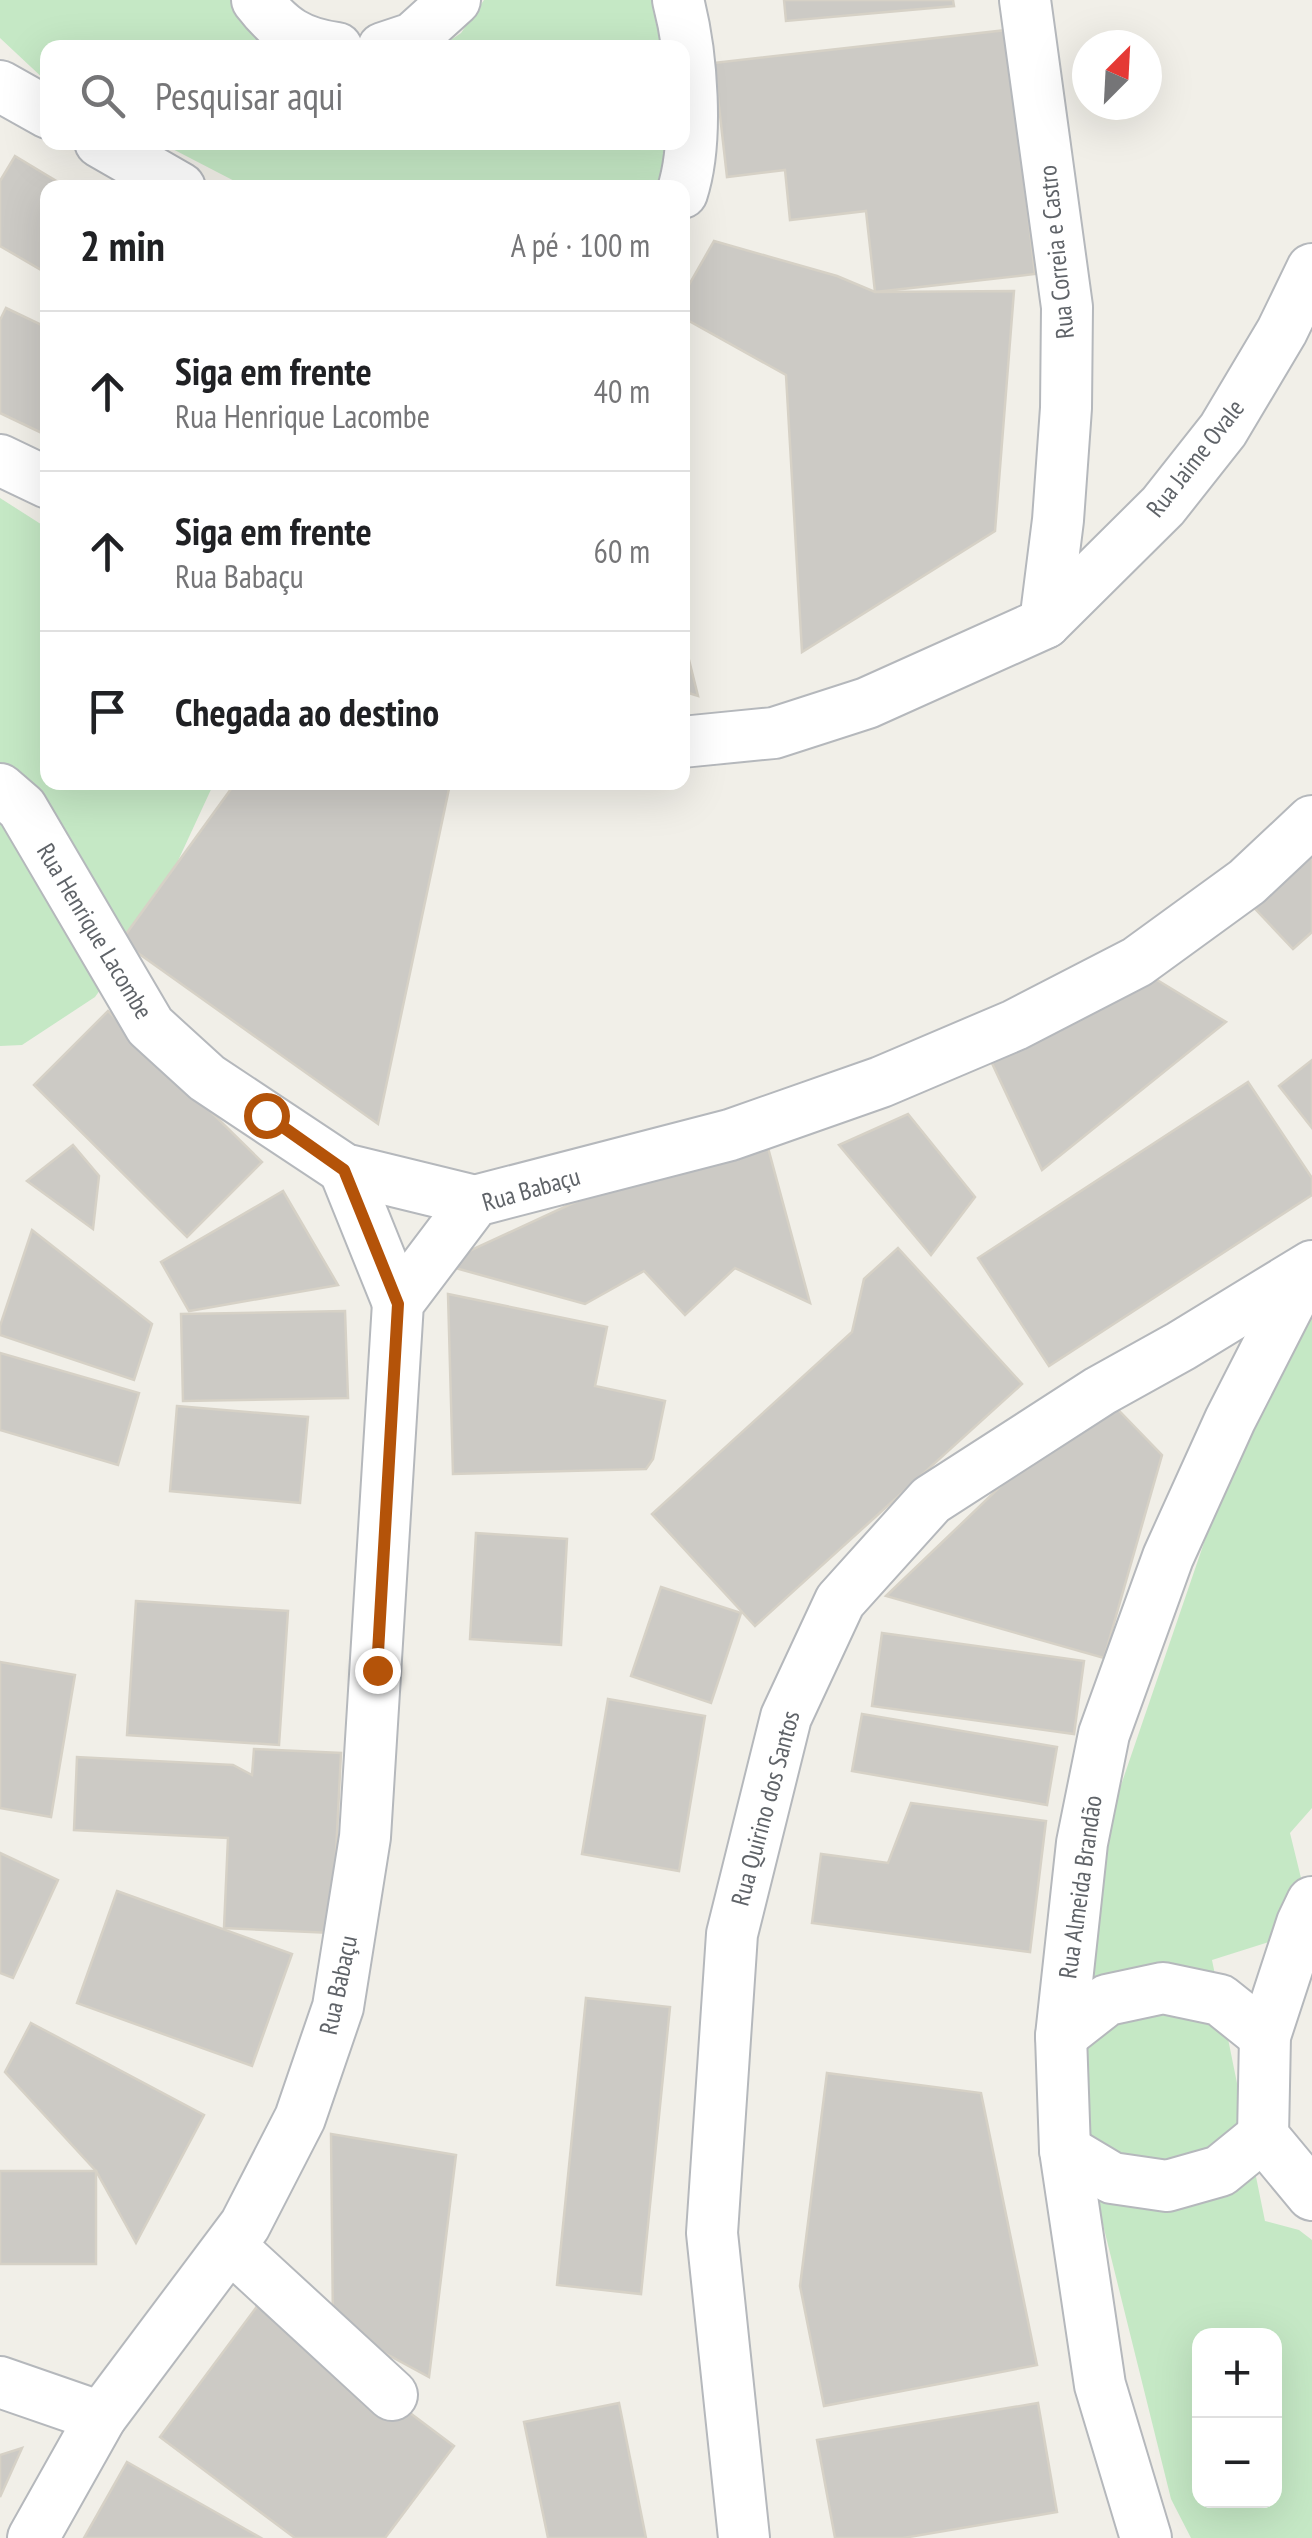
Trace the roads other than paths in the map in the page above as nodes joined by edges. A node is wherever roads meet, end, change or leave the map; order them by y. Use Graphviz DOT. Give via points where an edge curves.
graph roads {
  1 [pos="258,0"];
  2 [pos="456,0"];
  3 [pos="678,0"];
  4 [pos="1025,0"];
  5 [pos="304,40"];
  6 [pos="407,40"];
  7 [pos="686,40"];
  8 [pos="690,82"];
  9 [pos="0,86"];
  10 [pos="40,108"];
  11 [pos="690,134"];
  12 [pos="114,150"];
  13 [pos="688,150"];
  14 [pos="166,180"];
  15 [pos="684,180"];
  16 [pos="1312,269"];
  17 [pos="0,460"];
  18 [pos="40,479"];
  19 [pos="1045,623"];
  20 [pos="690,741"];
  21 [pos="0,789"];
  22 [pos="1312,820"];
  23 [pos="344,1170"];
  24 [pos="475,1202"];
  25 [pos="1309,1268"];
  26 [pos="398,1304"];
  27 [pos="1312,1902"];
  28 [pos="1061,2036"];
  29 [pos="1265,2036"];
  30 [pos="1263,2136"];
  31 [pos="1065,2150"];
  32 [pos="1312,2196"];
  33 [pos="230,2246"];
  34 [pos="0,2382"];
  35 [pos="392,2396"];
  36 [pos="101,2417"];
  37 [pos="33,2538"];
  38 [pos="744,2538"];
  39 [pos="1146,2538"];
  1 -- 5 [label="street" via="276,24"];
  2 -- 6 [label="street"];
  3 -- 7 [label="street"];
  4 -- 19 [label="street, Rua Correia e Castro" via="1067,307 1066,408"];
  8 -- 11 [label="street"];
  9 -- 10 [label="street"];
  12 -- 14 [label="street"];
  13 -- 15 [label="street"];
  16 -- 19 [label="street, Rua Jaime Ovale" via="1224,430 1163,506"];
  17 -- 18 [label="street"];
  19 -- 20 [label="street" via="867,703 774,733"];
  21 -- 23 [label="street, Rua Henrique Lacombe" via="22,808 150,1026 207,1078"];
  22 -- 24 [label="street, Rua Babaçu" via="1247,882 1137,962 1015,1026 730,1135"];
  23 -- 24 [label="street, Rua Henrique Lacombe"];
  23 -- 26 [label="street"];
  24 -- 26 [label="street, Rua Babaçu"];
  25 -- 28 [label="street, Rua Almeida Brandão" via="1168,1557 1104,1734 1082,1843"];
  25 -- 38 [label="street, Rua Quirino dos Santos" via="931,1500 840,1601 786,1718 732,1934 712,2232"];
  26 -- 33 [label="street, Rua Babaçu" via="366,1837 338,2007 300,2118"];
  27 -- 29 [label="street"];
  28 -- 29 [label="street" via="1106,2000 1163,1988 1220,2000"];
  28 -- 31 [label="street, Rua Almeida Brandão"];
  29 -- 30 [label="street"];
  30 -- 31 [label="street" via="1220,2170 1167,2186 1112,2178"];
  30 -- 32 [label="street"];
  31 -- 39 [label="street, Rua Almeida Brandão" via="1100,2385"];
  33 -- 35 [label="street"];
  33 -- 36 [label="street, Rua Babaçu"];
  34 -- 36 [label="street"];
  36 -- 37 [label="street, Rua Babaçu"];
}
